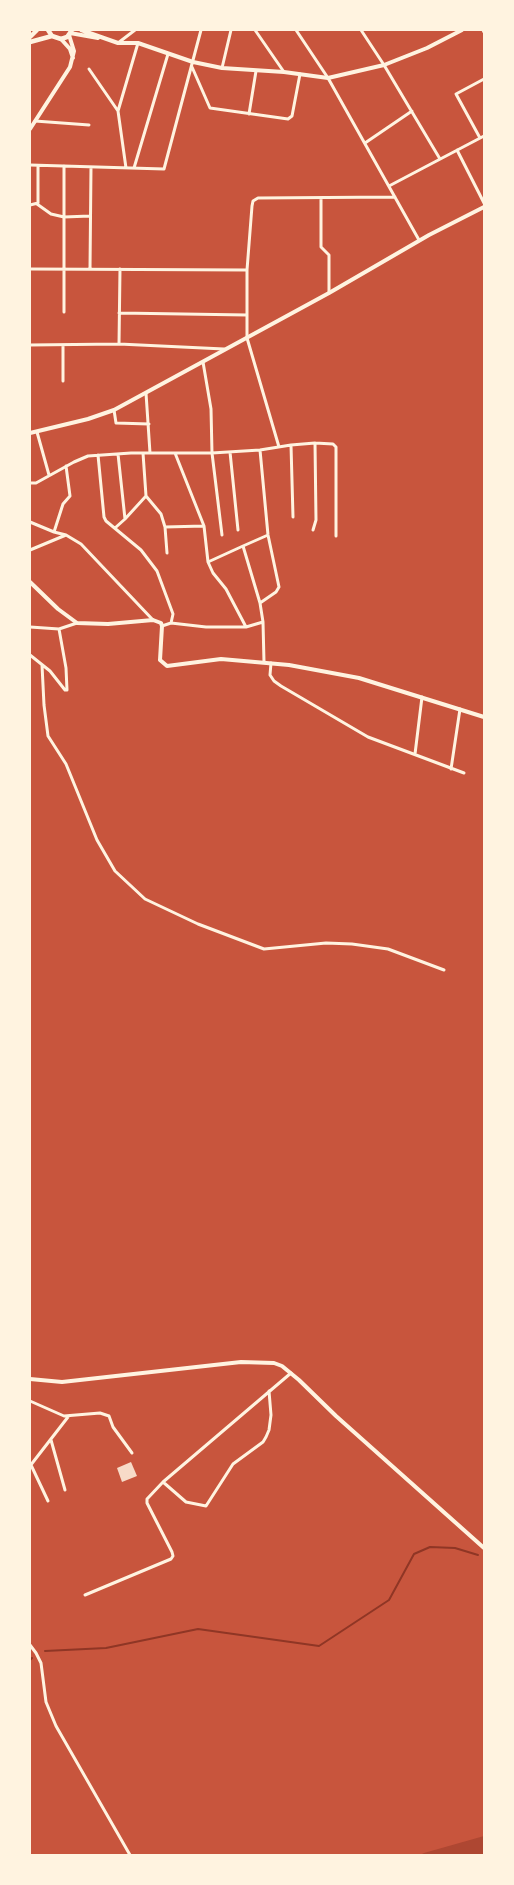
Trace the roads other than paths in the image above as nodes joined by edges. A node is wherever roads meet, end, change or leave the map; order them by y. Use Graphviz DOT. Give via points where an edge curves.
graph roads {
  1 [pos="37,30"];
  2 [pos="48,30"];
  3 [pos="81,30"];
  4 [pos="135,30"];
  5 [pos="201,30"];
  6 [pos="231,30"];
  7 [pos="256,30"];
  8 [pos="296,30"];
  9 [pos="361,30"];
  10 [pos="462,30"];
  11 [pos="70,33"];
  12 [pos="30,36"];
  13 [pos="52,36"];
  14 [pos="61,39"];
  15 [pos="105,39"];
  16 [pos="30,42"];
  17 [pos="118,43"];
  18 [pos="138,43"];
  19 [pos="168,54"];
  20 [pos="73,58"];
  21 [pos="192,64"];
  22 [pos="384,65"];
  23 [pos="222,68"];
  24 [pos="89,69"];
  25 [pos="256,71"];
  26 [pos="284,72"];
  27 [pos="300,74"];
  28 [pos="328,78"];
  29 [pos="484,79"];
  30 [pos="412,111"];
  31 [pos="118,112"];
  32 [pos="249,114"];
  33 [pos="35,121"];
  34 [pos="89,125"];
  35 [pos="30,129"];
  36 [pos="484,136"];
  37 [pos="480,138"];
  38 [pos="364,143"];
  39 [pos="457,150"];
  40 [pos="440,159"];
  41 [pos="30,166"];
  42 [pos="38,166"];
  43 [pos="64,166"];
  44 [pos="91,167"];
  45 [pos="126,168"];
  46 [pos="134,168"];
  47 [pos="389,186"];
  48 [pos="395,197"];
  49 [pos="321,199"];
  50 [pos="484,203"];
  51 [pos="37,204"];
  52 [pos="30,205"];
  53 [pos="484,207"];
  54 [pos="90,216"];
  55 [pos="64,217"];
  56 [pos="419,240"];
  57 [pos="30,269"];
  58 [pos="63,269"];
  59 [pos="90,269"];
  60 [pos="120,269"];
  61 [pos="247,270"];
  62 [pos="329,293"];
  63 [pos="64,312"];
  64 [pos="119,313"];
  65 [pos="247,315"];
  66 [pos="247,338"];
  67 [pos="30,344"];
  68 [pos="119,344"];
  69 [pos="63,345"];
  70 [pos="225,349"];
  71 [pos="203,362"];
  72 [pos="63,381"];
  73 [pos="146,393"];
  74 [pos="114,410"];
  75 [pos="148,424"];
  76 [pos="37,432"];
  77 [pos="30,433"];
  78 [pos="315,443"];
  79 [pos="291,445"];
  80 [pos="279,447"];
  81 [pos="260,450"];
  82 [pos="230,452"];
  83 [pos="143,453"];
  84 [pos="150,453"];
  85 [pos="174,453"];
  86 [pos="212,453"];
  87 [pos="118,454"];
  88 [pos="98,455"];
  89 [pos="66,466"];
  90 [pos="49,475"];
  91 [pos="30,484"];
  92 [pos="146,496"];
  93 [pos="293,517"];
  94 [pos="125,519"];
  95 [pos="30,522"];
  96 [pos="204,526"];
  97 [pos="165,527"];
  98 [pos="115,528"];
  99 [pos="238,530"];
  100 [pos="313,530"];
  101 [pos="54,532"];
  102 [pos="66,535"];
  103 [pos="222,535"];
  104 [pos="268,535"];
  105 [pos="336,536"];
  106 [pos="243,546"];
  107 [pos="30,550"];
  108 [pos="167,554"];
  109 [pos="208,562"];
  110 [pos="30,582"];
  111 [pos="260,603"];
  112 [pos="153,620"];
  113 [pos="77,622"];
  114 [pos="264,622"];
  115 [pos="171,623"];
  116 [pos="162,626"];
  117 [pos="30,627"];
  118 [pos="246,627"];
  119 [pos="59,629"];
  120 [pos="30,655"];
  121 [pos="264,662"];
  122 [pos="271,662"];
  123 [pos="42,665"];
  124 [pos="422,697"];
  125 [pos="460,709"];
  126 [pos="484,717"];
  127 [pos="415,754"];
  128 [pos="451,769"];
  129 [pos="464,773"];
  130 [pos="444,970"];
  131 [pos="291,1373"];
  132 [pos="30,1378"];
  133 [pos="269,1391"];
  134 [pos="30,1401"];
  135 [pos="68,1416"];
  136 [pos="51,1440"];
  137 [pos="132,1454"];
  138 [pos="30,1465"];
  139 [pos="164,1482"];
  140 [pos="65,1490"];
  141 [pos="48,1501"];
  142 [pos="484,1548"];
  143 [pos="85,1596"];
  144 [pos="30,1645"];
  145 [pos="130,1855"];
  1 -- 12 [label="main road"];
  2 -- 13 [label="main road"];
  3 -- 15 [label="street"];
  4 -- 17 [label="street"];
  5 -- 21 [label="street"];
  6 -- 23 [label="street"];
  7 -- 26 [label="street"];
  8 -- 28 [label="street"];
  9 -- 22 [label="street"];
  10 -- 22 [label="street"];
  11 -- 14 [label="main road"];
  11 -- 15 [label="street"];
  11 -- 20 [label="street"];
  13 -- 14 [label="main road"];
  13 -- 16 [label="main road"];
  14 -- 20 [label="street"];
  15 -- 17 [label="street"];
  17 -- 18 [label="street"];
  18 -- 19 [label="street"];
  18 -- 31 [label="street"];
  19 -- 21 [label="street"];
  19 -- 46 [label="street"];
  20 -- 33 [label="street"];
  21 -- 23 [label="street"];
  21 -- 32 [label="street" via="210,108"];
  21 -- 46 [label="street" via="164,169"];
  22 -- 28 [label="street"];
  22 -- 30 [label="street"];
  23 -- 25 [label="street"];
  24 -- 31 [label="street"];
  25 -- 26 [label="street"];
  25 -- 32 [label="street"];
  26 -- 27 [label="street"];
  27 -- 28 [label="street"];
  27 -- 32 [label="street" via="290,118"];
  28 -- 38 [label="street"];
  29 -- 37 [label="street" via="456,94"];
  30 -- 38 [label="street"];
  30 -- 40 [label="street"];
  31 -- 45 [label="street"];
  33 -- 34 [label="street"];
  33 -- 35 [label="street"];
  36 -- 37 [label="street"];
  37 -- 39 [label="street"];
  38 -- 47 [label="street"];
  39 -- 40 [label="street"];
  39 -- 50 [label="street"];
  40 -- 47 [label="street"];
  41 -- 42 [label="street"];
  42 -- 43 [label="street"];
  42 -- 51 [label="street"];
  43 -- 44 [label="street"];
  43 -- 55 [label="street"];
  44 -- 45 [label="street"];
  44 -- 54 [label="street"];
  45 -- 46 [label="street"];
  47 -- 48 [label="street"];
  48 -- 49 [label="street"];
  48 -- 56 [label="street"];
  49 -- 61 [label="street" via="258,198 253,201"];
  49 -- 62 [label="street" via="321,246 329,255"];
  51 -- 52 [label="street"];
  51 -- 55 [label="street" via="51,214"];
  53 -- 56 [label="street"];
  54 -- 55 [label="street"];
  54 -- 59 [label="street"];
  55 -- 58 [label="street"];
  56 -- 62 [label="street"];
  57 -- 58 [label="street"];
  58 -- 59 [label="street"];
  58 -- 63 [label="street"];
  59 -- 60 [label="street"];
  60 -- 61 [label="street"];
  60 -- 64 [label="street"];
  61 -- 65 [label="street"];
  62 -- 66 [label="street"];
  64 -- 65 [label="street"];
  64 -- 68 [label="street"];
  65 -- 66 [label="street"];
  66 -- 70 [label="street"];
  66 -- 80 [label="street"];
  67 -- 69 [label="street"];
  68 -- 69 [label="street"];
  68 -- 70 [label="street"];
  69 -- 72 [label="street"];
  70 -- 71 [label="street"];
  71 -- 73 [label="street"];
  71 -- 86 [label="street" via="211,409"];
  73 -- 74 [label="street"];
  73 -- 75 [label="street"];
  74 -- 75 [label="street" via="116,423"];
  74 -- 76 [label="street"];
  75 -- 84 [label="street"];
  76 -- 77 [label="street"];
  76 -- 90 [label="street"];
  78 -- 79 [label="street"];
  78 -- 100 [label="street" via="316,520"];
  78 -- 105 [label="street" via="336,447"];
  79 -- 80 [label="street"];
  79 -- 93 [label="street"];
  80 -- 81 [label="street"];
  81 -- 82 [label="street"];
  81 -- 104 [label="street"];
  82 -- 86 [label="street"];
  82 -- 99 [label="street"];
  83 -- 84 [label="street"];
  83 -- 87 [label="street"];
  83 -- 92 [label="street"];
  84 -- 85 [label="street"];
  85 -- 86 [label="street"];
  85 -- 96 [label="street"];
  86 -- 103 [label="street"];
  87 -- 88 [label="street"];
  87 -- 94 [label="street"];
  88 -- 89 [label="street" via="80,458"];
  88 -- 98 [label="street" via="104,517"];
  89 -- 90 [label="street"];
  89 -- 101 [label="street" via="70,496 63,504"];
  90 -- 91 [label="street"];
  92 -- 94 [label="street"];
  92 -- 97 [label="street" via="159,511"];
  94 -- 98 [label="street"];
  95 -- 101 [label="street"];
  96 -- 97 [label="street"];
  96 -- 109 [label="street"];
  97 -- 108 [label="street"];
  98 -- 115 [label="street" via="141,550 157,571 171,607"];
  101 -- 102 [label="street"];
  102 -- 107 [label="street"];
  102 -- 112 [label="street" via="81,544"];
  104 -- 106 [label="street"];
  104 -- 111 [label="street" via="279,587"];
  106 -- 109 [label="street"];
  106 -- 111 [label="street"];
  109 -- 118 [label="street"];
  110 -- 113 [label="street"];
  111 -- 114 [label="street"];
  112 -- 113 [label="street" via="108,624"];
  112 -- 116 [label="street"];
  113 -- 119 [label="street"];
  114 -- 118 [label="street"];
  114 -- 121 [label="street"];
  115 -- 116 [label="street"];
  115 -- 118 [label="street"];
  116 -- 121 [label="street" via="160,660 167,666 221,659"];
  117 -- 119 [label="street"];
  119 -- 123 [label="street" via="66,668 66,690"];
  120 -- 123 [label="street"];
  121 -- 122 [label="street"];
  122 -- 124 [label="street" via="359,678"];
  122 -- 127 [label="street" via="270,675 280,686 368,737"];
  123 -- 130 [label="street" via="48,736 66,764 95,835 115,871 145,899 257,948 352,944 388,949"];
  124 -- 125 [label="street"];
  124 -- 127 [label="street"];
  125 -- 126 [label="street"];
  125 -- 128 [label="street"];
  127 -- 128 [label="street"];
  128 -- 129 [label="street"];
  131 -- 132 [label="street" via="282,1366 241,1362 62,1382"];
  131 -- 133 [label="street"];
  131 -- 142 [label="street"];
  133 -- 139 [label="street"];
  133 -- 139 [label="street" via="270,1415 266,1437 233,1464 206,1506 186,1502"];
  134 -- 135 [label="street"];
  135 -- 136 [label="street"];
  135 -- 137 [label="street" via="100,1413 109,1416"];
  136 -- 138 [label="street"];
  136 -- 140 [label="street"];
  138 -- 141 [label="street"];
  139 -- 143 [label="street" via="147,1501 172,1557"];
  144 -- 145 [label="street" via="39,1659 46,1702 56,1726"];
}
